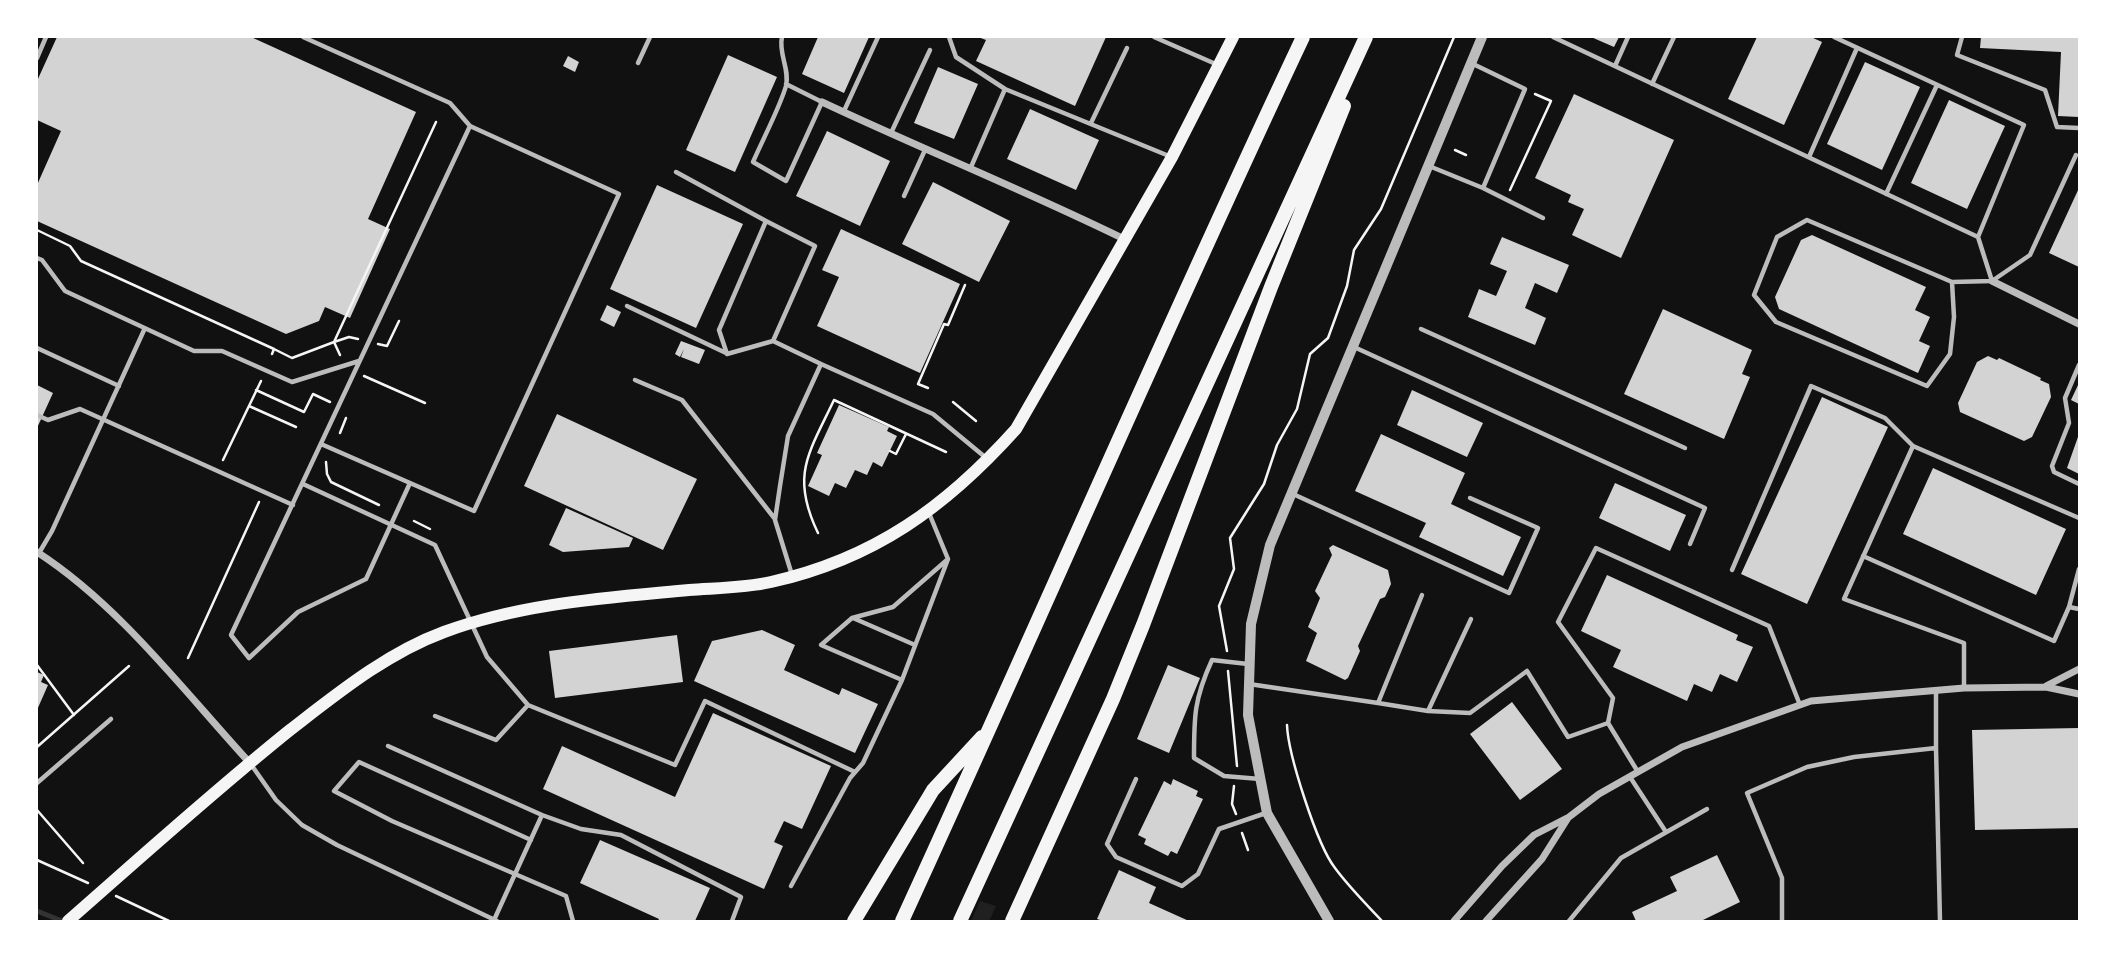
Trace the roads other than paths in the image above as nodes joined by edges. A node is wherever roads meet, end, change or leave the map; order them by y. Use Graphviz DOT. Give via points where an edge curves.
graph roads {
  1 [pos="46,37"];
  2 [pos="303,37"];
  3 [pos="650,37"];
  4 [pos="782,37"];
  5 [pos="878,37"];
  6 [pos="949,37"];
  7 [pos="1154,37"];
  8 [pos="1171,37"];
  9 [pos="1233,37"];
  10 [pos="1303,37"];
  11 [pos="1366,37"];
  12 [pos="1372,37"];
  13 [pos="1482,37"];
  14 [pos="1553,37"];
  15 [pos="1628,37"];
  16 [pos="1674,37"];
  17 [pos="1834,37"];
  18 [pos="1962,37"];
  19 [pos="1168,43"];
  20 [pos="1127,48"];
  21 [pos="1857,48"];
  22 [pos="930,50"];
  23 [pos="37,58"];
  24 [pos="638,62"];
  25 [pos="1471,62"];
  26 [pos="1219,65"];
  27 [pos="1615,66"];
  28 [pos="786,84"];
  29 [pos="1652,84"];
  30 [pos="1937,85"];
  31 [pos="1005,89"];
  32 [pos="822,102"];
  33 [pos="844,112"];
  34 [pos="1091,123"];
  35 [pos="470,126"];
  36 [pos="2079,128"];
  37 [pos="891,134"];
  38 [pos="925,150"];
  39 [pos="2076,155"];
  40 [pos="1172,157"];
  41 [pos="1809,157"];
  42 [pos="1428,166"];
  43 [pos="971,167"];
  44 [pos="676,172"];
  45 [pos="1483,188"];
  46 [pos="1886,194"];
  47 [pos="904,196"];
  48 [pos="1544,218"];
  49 [pos="766,221"];
  50 [pos="1978,237"];
  51 [pos="1124,239"];
  52 [pos="37,258"];
  53 [pos="1992,281"];
  54 [pos="1952,282"];
  55 [pos="627,306"];
  56 [pos="2079,324"];
  57 [pos="145,328"];
  58 [pos="1421,329"];
  59 [pos="773,341"];
  60 [pos="1353,347"];
  61 [pos="37,348"];
  62 [pos="727,354"];
  63 [pos="360,361"];
  64 [pos="821,364"];
  65 [pos="2079,365"];
  66 [pos="635,380"];
  67 [pos="118,386"];
  68 [pos="37,415"];
  69 [pos="104,419"];
  70 [pos="321,444"];
  71 [pos="1913,446"];
  72 [pos="1685,448"];
  73 [pos="989,460"];
  74 [pos="410,483"];
  75 [pos="303,484"];
  76 [pos="2079,484"];
  77 [pos="1292,493"];
  78 [pos="1470,498"];
  79 [pos="293,505"];
  80 [pos="929,512"];
  81 [pos="2079,518"];
  82 [pos="775,520"];
  83 [pos="391,525"];
  84 [pos="1690,544"];
  85 [pos="38,552"];
  86 [pos="1863,556"];
  87 [pos="948,559"];
  88 [pos="2079,569"];
  89 [pos="1732,570"];
  90 [pos="792,576"];
  91 [pos="1422,595"];
  92 [pos="2069,607"];
  93 [pos="2079,608"];
  94 [pos="852,618"];
  95 [pos="1471,619"];
  96 [pos="472,623"];
  97 [pos="915,645"];
  98 [pos="1248,664"];
  99 [pos="2079,670"];
  100 [pos="902,680"];
  101 [pos="1248,684"];
  102 [pos="2046,687"];
  103 [pos="1964,688"];
  104 [pos="1936,690"];
  105 [pos="2079,694"];
  106 [pos="1378,703"];
  107 [pos="528,705"];
  108 [pos="1800,705"];
  109 [pos="1428,711"];
  110 [pos="435,716"];
  111 [pos="111,719"];
  112 [pos="1608,723"];
  113 [pos="992,725"];
  114 [pos="388,746"];
  115 [pos="1936,748"];
  116 [pos="249,762"];
  117 [pos="855,772"];
  118 [pos="1638,772"];
  119 [pos="1630,777"];
  120 [pos="1136,779"];
  121 [pos="1261,779"];
  122 [pos="37,783"];
  123 [pos="1707,809"];
  124 [pos="1267,813"];
  125 [pos="542,816"];
  126 [pos="1569,817"];
  127 [pos="1666,832"];
  128 [pos="531,840"];
  129 [pos="514,876"];
  130 [pos="791,886"];
  131 [pos="496,920"];
  132 [pos="68,921"];
  133 [pos="573,921"];
  134 [pos="732,921"];
  135 [pos="854,921"];
  136 [pos="902,921"];
  137 [pos="960,921"];
  138 [pos="1012,921"];
  139 [pos="1329,921"];
  140 [pos="1454,921"];
  141 [pos="1486,921"];
  142 [pos="1569,921"];
  143 [pos="1782,921"];
  144 [pos="1940,921"];
  1 -- 23 [label="lane"];
  2 -- 35 [label="lane" via="450,103"];
  3 -- 24 [label="lane"];
  4 -- 28 [label="lane"];
  5 -- 33 [label="lane"];
  6 -- 31 [label="lane" via="956,57"];
  7 -- 19 [label="lane"];
  8 -- 19 [label="lane"];
  9 -- 26 [label="main road"];
  10 -- 113 [label="highway"];
  11 -- 137 [label="highway"];
  12 -- 138 [label="highway" via="1113,699"];
  13 -- 25 [label="street"];
  14 -- 27 [label="lane"];
  15 -- 27 [label="lane"];
  16 -- 29 [label="lane"];
  17 -- 21 [label="lane"];
  18 -- 36 [label="lane" via="1957,55 2045,90 2057,127"];
  19 -- 26 [label="lane"];
  20 -- 34 [label="lane"];
  21 -- 30 [label="lane"];
  21 -- 41 [label="lane"];
  22 -- 37 [label="lane"];
  25 -- 42 [label="street"];
  25 -- 45 [label="lane" via="1525,89"];
  26 -- 40 [label="main road"];
  27 -- 29 [label="lane"];
  28 -- 32 [label="lane"];
  28 -- 32 [label="lane" via="753,162 786,181"];
  29 -- 41 [label="lane"];
  30 -- 46 [label="lane"];
  30 -- 50 [label="lane" via="2024,125"];
  31 -- 34 [label="lane"];
  31 -- 43 [label="lane"];
  32 -- 33 [label="street"];
  33 -- 37 [label="street"];
  34 -- 40 [label="lane"];
  35 -- 63 [label="lane"];
  35 -- 74 [label="lane" via="619,194 474,512"];
  37 -- 38 [label="street"];
  38 -- 43 [label="street"];
  38 -- 47 [label="lane"];
  39 -- 53 [label="lane" via="2030,255"];
  40 -- 51 [label="main road"];
  41 -- 46 [label="lane"];
  42 -- 45 [label="lane"];
  42 -- 60 [label="street"];
  43 -- 51 [label="street"];
  44 -- 49 [label="lane"];
  45 -- 48 [label="lane"];
  46 -- 50 [label="lane"];
  49 -- 59 [label="lane" via="815,246"];
  49 -- 62 [label="lane" via="719,330"];
  50 -- 53 [label="lane"];
  51 -- 73 [label="main road" via="1016,429"];
  52 -- 57 [label="lane" via="65,291"];
  53 -- 54 [label="lane"];
  53 -- 56 [label="street"];
  54 -- 54 [label="lane" via="1807,220 1777,237 1754,295 1776,322 1927,386 1950,354"];
  55 -- 62 [label="lane"];
  57 -- 63 [label="lane" via="194,351 222,351 292,382"];
  57 -- 67 [label="lane"];
  58 -- 72 [label="lane"];
  59 -- 62 [label="lane"];
  59 -- 64 [label="lane"];
  60 -- 77 [label="street"];
  60 -- 84 [label="lane" via="1705,508"];
  61 -- 67 [label="lane"];
  63 -- 70 [label="lane"];
  64 -- 73 [label="lane" via="933,414"];
  64 -- 82 [label="lane" via="788,436"];
  65 -- 76 [label="lane" via="2065,398 2069,423 2052,466 2054,472"];
  66 -- 82 [label="lane" via="682,400"];
  67 -- 69 [label="lane"];
  68 -- 69 [label="lane" via="48,420 80,409"];
  69 -- 79 [label="lane"];
  69 -- 85 [label="lane"];
  70 -- 74 [label="lane"];
  70 -- 75 [label="lane"];
  71 -- 81 [label="lane"];
  71 -- 86 [label="lane"];
  71 -- 89 [label="lane" via="1885,418 1811,386"];
  73 -- 80 [label="main road"];
  74 -- 83 [label="lane"];
  75 -- 79 [label="lane"];
  75 -- 83 [label="lane"];
  77 -- 78 [label="lane" via="1509,593 1538,528"];
  77 -- 98 [label="street" via="1270,545 1251,624"];
  79 -- 83 [label="lane" via="232,635 249,658 298,612 366,579"];
  80 -- 87 [label="lane"];
  80 -- 90 [label="main road" via="856,556"];
  82 -- 90 [label="lane"];
  83 -- 96 [label="lane" via="435,545"];
  85 -- 116 [label="street" via="112,610"];
  86 -- 92 [label="lane" via="2054,641"];
  86 -- 103 [label="lane" via="1844,599 1964,643"];
  87 -- 94 [label="lane" via="893,607"];
  87 -- 97 [label="lane"];
  88 -- 92 [label="lane"];
  90 -- 96 [label="main road" via="770,583 564,602"];
  91 -- 106 [label="lane"];
  92 -- 93 [label="lane"];
  94 -- 97 [label="lane"];
  94 -- 100 [label="lane" via="821,645"];
  95 -- 109 [label="lane"];
  96 -- 107 [label="lane" via="487,657"];
  96 -- 116 [label="main road" via="442,632 352,681"];
  97 -- 100 [label="lane"];
  98 -- 101 [label="street"];
  98 -- 121 [label="lane" via="1212,660 1194,710 1194,758 1224,776"];
  99 -- 102 [label="street"];
  100 -- 117 [label="lane"];
  101 -- 106 [label="lane"];
  101 -- 121 [label="street" via="1248,715"];
  102 -- 103 [label="street"];
  102 -- 105 [label="street"];
  103 -- 104 [label="street"];
  104 -- 108 [label="street"];
  104 -- 115 [label="lane"];
  106 -- 109 [label="lane"];
  107 -- 110 [label="lane" via="496,740"];
  107 -- 117 [label="lane" via="675,765 705,701"];
  108 -- 112 [label="lane" via="1769,626 1596,548 1558,622 1613,698"];
  108 -- 118 [label="street" via="1682,747"];
  109 -- 112 [label="lane" via="1470,713 1528,671 1568,737"];
  111 -- 122 [label="lane"];
  112 -- 118 [label="lane"];
  113 -- 135 [label="highway" via="933,790"];
  113 -- 136 [label="highway"];
  114 -- 125 [label="lane"];
  115 -- 143 [label="lane" via="1807,767 1747,793 1782,878"];
  115 -- 144 [label="lane"];
  116 -- 131 [label="lane" via="276,800 302,825"];
  116 -- 132 [label="main road"];
  117 -- 130 [label="lane"];
  118 -- 119 [label="street"];
  119 -- 126 [label="street"];
  119 -- 127 [label="lane"];
  120 -- 124 [label="lane" via="1107,844 1116,857 1182,886 1198,874 1219,829"];
  121 -- 124 [label="street"];
  123 -- 127 [label="lane"];
  124 -- 139 [label="street"];
  125 -- 128 [label="lane"];
  125 -- 134 [label="lane" via="581,829 621,835 741,897"];
  126 -- 140 [label="street" via="1534,835"];
  126 -- 141 [label="street" via="1542,859"];
  127 -- 142 [label="lane" via="1621,858"];
  128 -- 129 [label="lane"];
  128 -- 129 [label="lane" via="359,762 334,790"];
  129 -- 131 [label="lane"];
  129 -- 133 [label="lane" via="566,896"];
}
